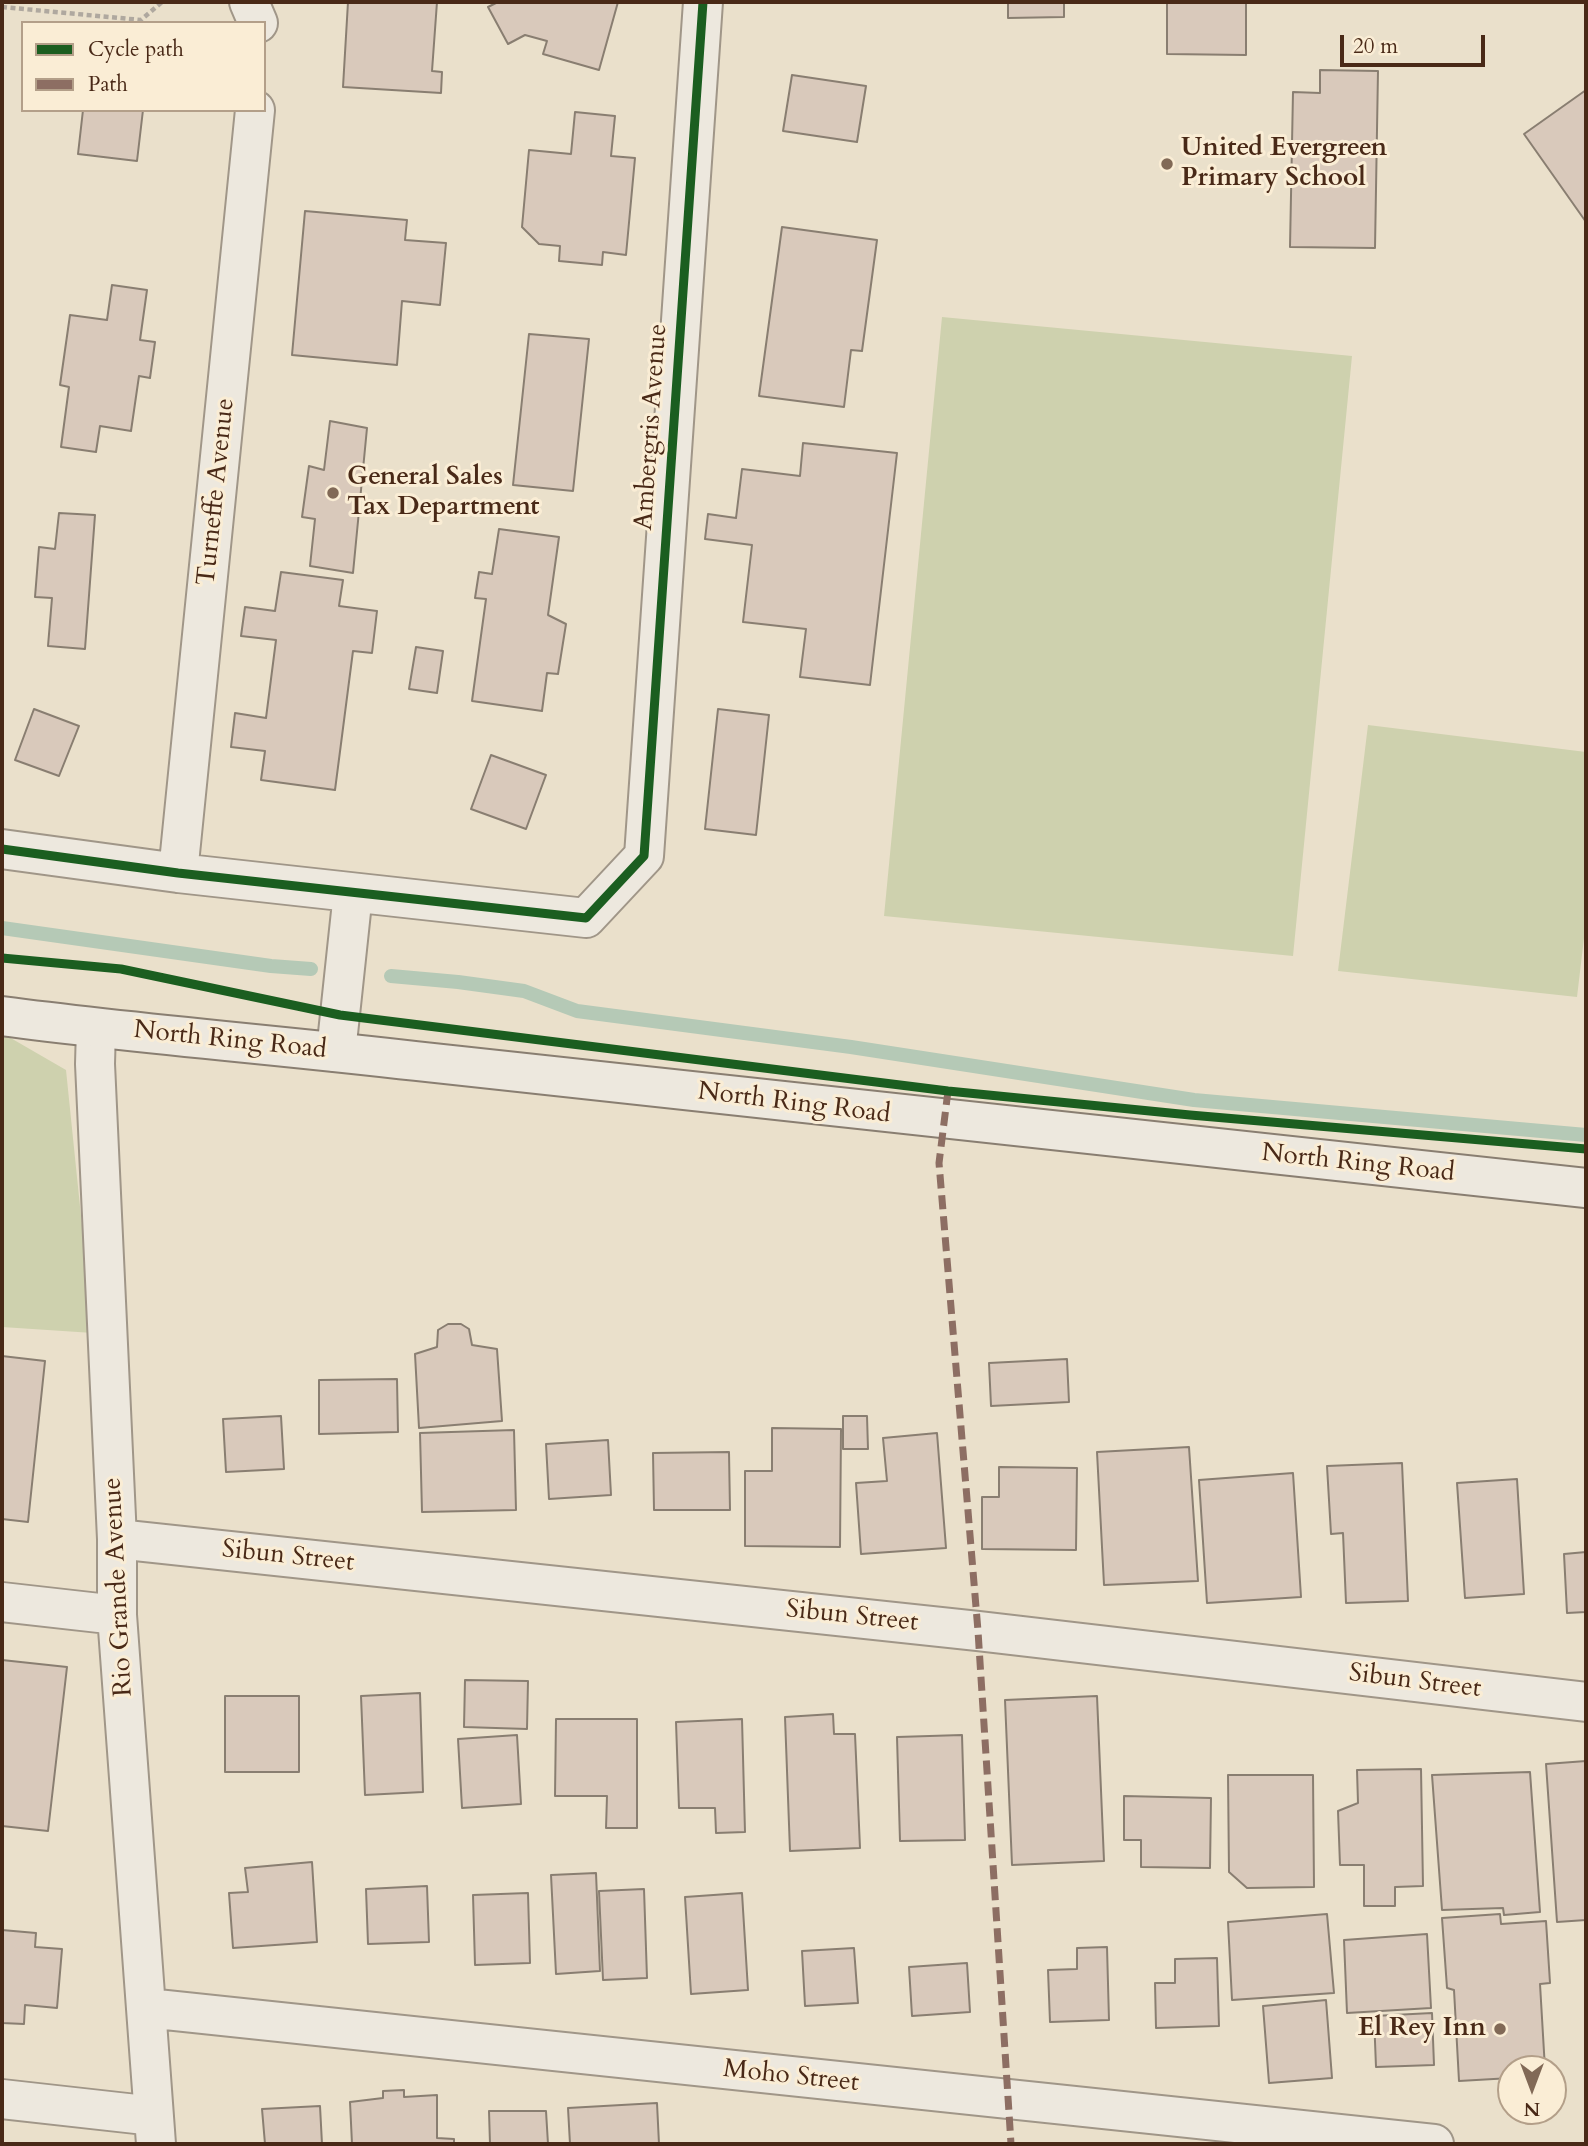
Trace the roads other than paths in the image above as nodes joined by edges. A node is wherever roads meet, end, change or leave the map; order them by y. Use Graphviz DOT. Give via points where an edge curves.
graph roads {
  1 [pos="249,2"];
  2 [pos="703,2"];
  3 [pos="257,21"];
  4 [pos="255,112"];
  5 [pos="2,849"];
  6 [pos="178,873"];
  7 [pos="353,893"];
  8 [pos="2,1016"];
  9 [pos="96,1028"];
  10 [pos="336,1052"];
  11 [pos="1586,1188"];
  12 [pos="117,1539"];
  13 [pos="2,1602"];
  14 [pos="117,1615"];
  15 [pos="1586,1702"];
  16 [pos="147,2008"];
  17 [pos="2,2099"];
  18 [pos="155,2130"];
  19 [pos="1434,2144"];
  1 -- 3 [label="street"];
  2 -- 7 [label="street, Ambergris Avenue" via="644,856 586,918"];
  4 -- 6 [label="street, Turneffe Avenue"];
  5 -- 6 [label="street"];
  6 -- 7 [label="street"];
  7 -- 10 [label="street"];
  8 -- 9 [label="street, North Ring Road"];
  9 -- 10 [label="street, North Ring Road"];
  9 -- 12 [label="street, Rio Grande Avenue"];
  10 -- 11 [label="street, North Ring Road" via="945,1122"];
  12 -- 14 [label="street, Rio Grande Avenue"];
  12 -- 15 [label="street, Sibun Street" via="964,1629"];
  13 -- 14 [label="street"];
  14 -- 16 [label="street, Rio Grande Avenue"];
  16 -- 18 [label="street, Rio Grande Avenue"];
  16 -- 19 [label="street, Moho Street"];
  17 -- 18 [label="street"];
}
